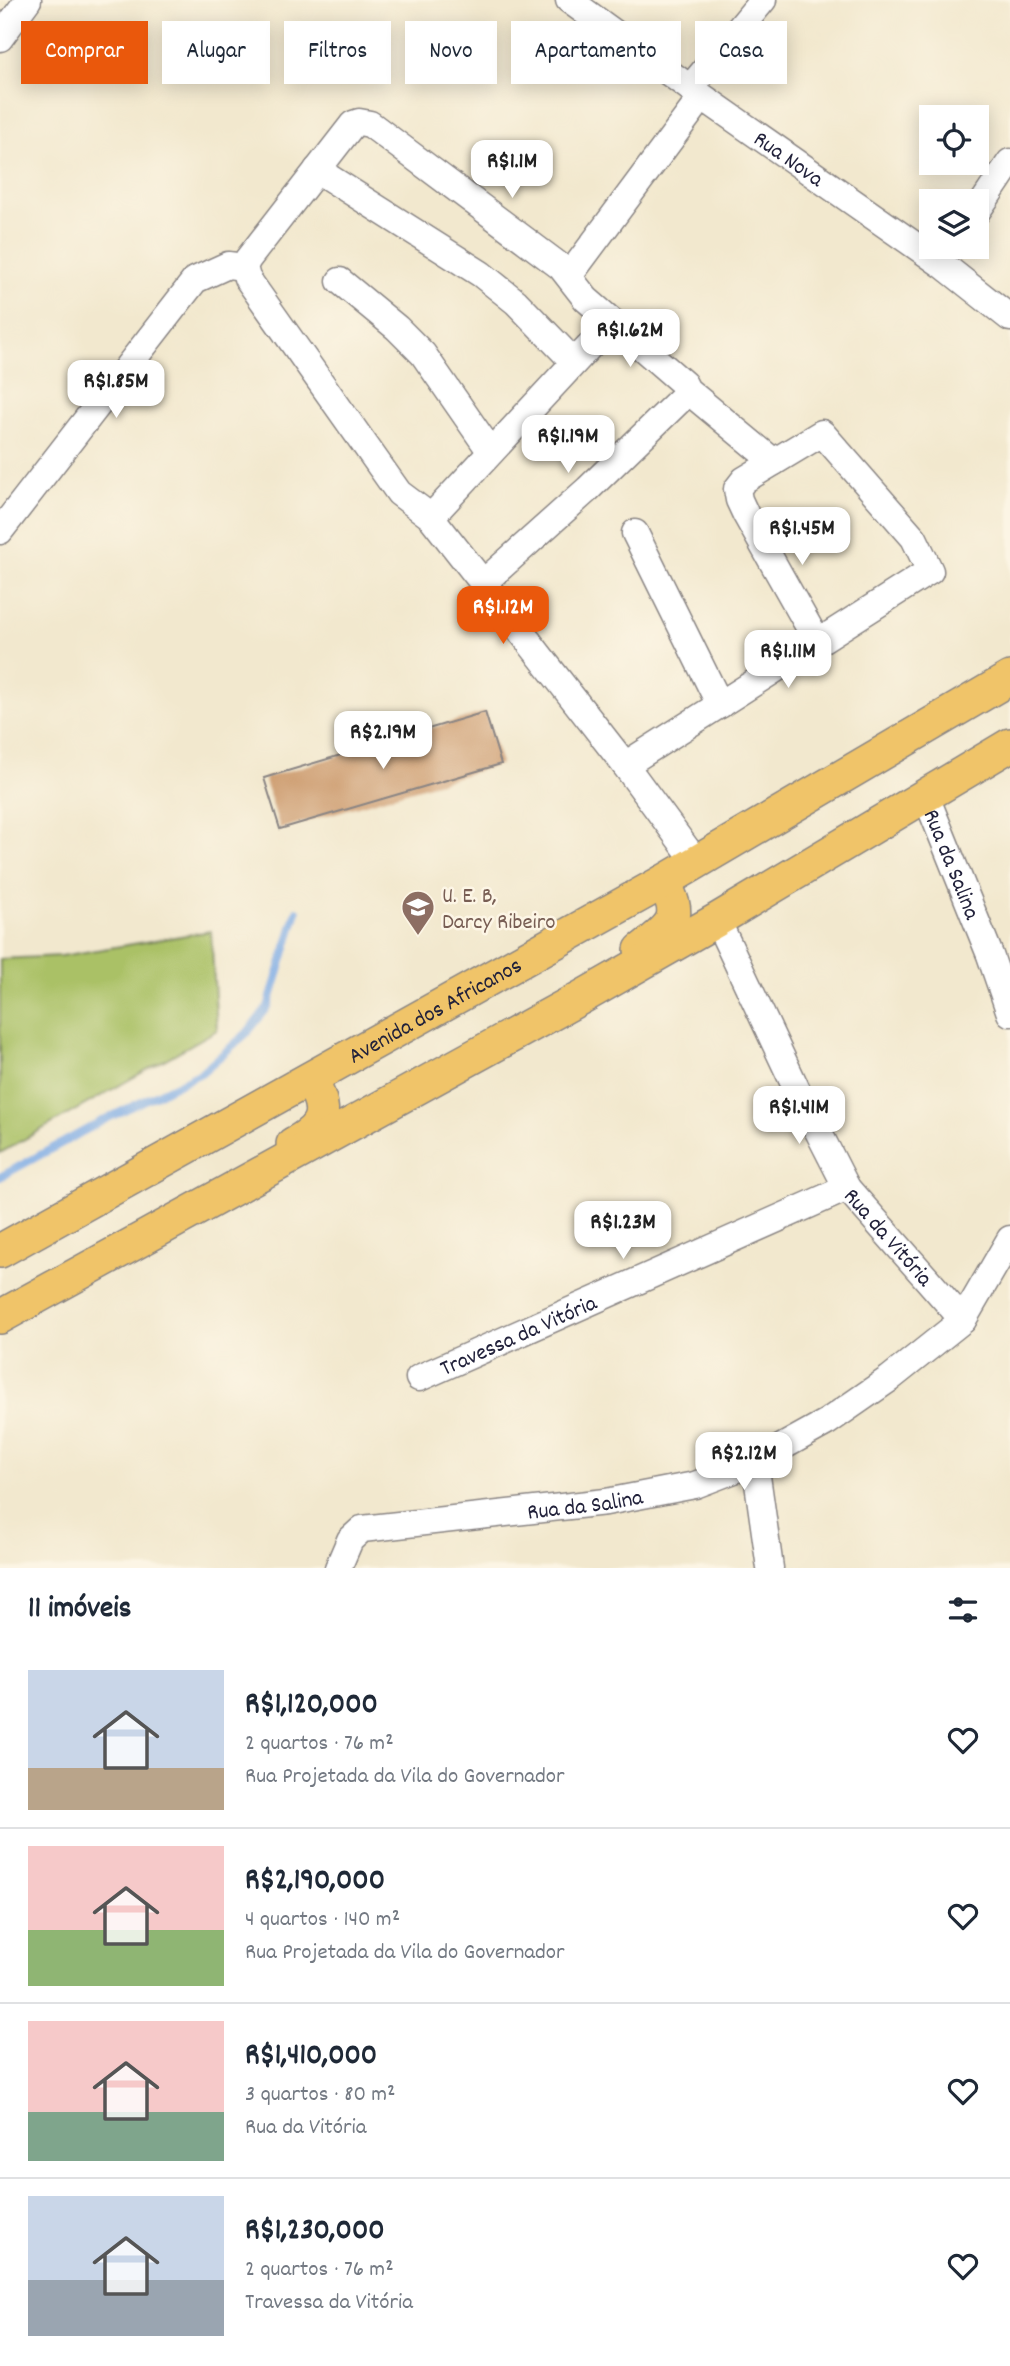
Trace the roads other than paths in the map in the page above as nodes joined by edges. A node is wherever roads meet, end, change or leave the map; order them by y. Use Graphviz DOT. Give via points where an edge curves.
graph roads {
  1 [pos="28,0"];
  2 [pos="569,0"];
  3 [pos="764,0"];
  4 [pos="0,38"];
  5 [pos="696,92"];
  6 [pos="317,170"];
  7 [pos="1005,176"];
  8 [pos="989,196"];
  9 [pos="919,237"];
  10 [pos="952,259"];
  11 [pos="244,267"];
  12 [pos="569,276"];
  13 [pos="340,281"];
  14 [pos="1010,318"];
  15 [pos="612,322"];
  16 [pos="574,362"];
  17 [pos="687,390"];
  18 [pos="491,452"];
  19 [pos="774,462"];
  20 [pos="431,517"];
  21 [pos="0,531"];
  22 [pos="635,533"];
  23 [pos="484,583"];
  24 [pos="818,642"];
  25 [pos="1010,678"];
  26 [pos="720,705"];
  27 [pos="1010,745"];
  28 [pos="625,765"];
  29 [pos="925,794"];
  30 [pos="697,863"];
  31 [pos="663,882"];
  32 [pos="717,920"];
  33 [pos="582,998"];
  34 [pos="1010,1013"];
  35 [pos="310,1079"];
  36 [pos="847,1188"];
  37 [pos="181,1217"];
  38 [pos="1010,1239"];
  39 [pos="0,1251"];
  40 [pos="0,1317"];
  41 [pos="962,1320"];
  42 [pos="419,1378"];
  43 [pos="755,1462"];
  44 [pos="338,1568"];
  45 [pos="770,1568"];
  1 -- 4 [label="street"];
  2 -- 5 [label="street, Rua Nova"];
  3 -- 5 [label="street"];
  5 -- 9 [label="street, Rua Nova"];
  5 -- 12 [label="street"];
  6 -- 11 [label="street"];
  6 -- 12 [label="street" via="353,124 370,124"];
  6 -- 16 [label="street" via="481,274 516,302"];
  7 -- 8 [label="street"];
  10 -- 14 [label="street, Rua Nova"];
  11 -- 20 [label="street" via="247,278 399,493"];
  11 -- 21 [label="street" via="228,265 195,280"];
  12 -- 15 [label="street"];
  13 -- 18 [label="street" via="423,354"];
  15 -- 16 [label="street"];
  15 -- 17 [label="street"];
  16 -- 18 [label="street"];
  17 -- 19 [label="street"];
  17 -- 23 [label="street" via="628,451"];
  18 -- 20 [label="street"];
  19 -- 24 [label="street" via="744,480 737,489 739,500"];
  19 -- 24 [label="street" via="822,433 914,538 930,571"];
  20 -- 23 [label="street"];
  22 -- 26 [label="street"];
  23 -- 28 [label="street"];
  24 -- 26 [label="street"];
  25 -- 30 [label="main road, Avenida dos Africanos"];
  26 -- 28 [label="street"];
  27 -- 29 [label="main road"];
  28 -- 30 [label="street"];
  29 -- 32 [label="main road"];
  29 -- 34 [label="street, Rua da Salina"];
  30 -- 31 [label="main road, Avenida dos Africanos"];
  31 -- 33 [label="main road" via="673,900 672,922"];
  31 -- 35 [label="main road, Avenida dos Africanos"];
  32 -- 33 [label="main road"];
  32 -- 36 [label="street, Rua da Vitória"];
  33 -- 37 [label="main road"];
  35 -- 37 [label="main road" via="323,1103 309,1136 202,1194"];
  35 -- 39 [label="main road, Avenida dos Africanos"];
  36 -- 41 [label="street, Rua da Vitória"];
  36 -- 42 [label="street, Travessa da Vitória"];
  37 -- 40 [label="main road"];
  38 -- 41 [label="street, Rua da Salina"];
  41 -- 43 [label="street, Rua da Salina" via="827,1422"];
  43 -- 44 [label="street, Rua da Salina" via="695,1485 606,1502 362,1529 350,1540"];
  43 -- 45 [label="street"];
}
